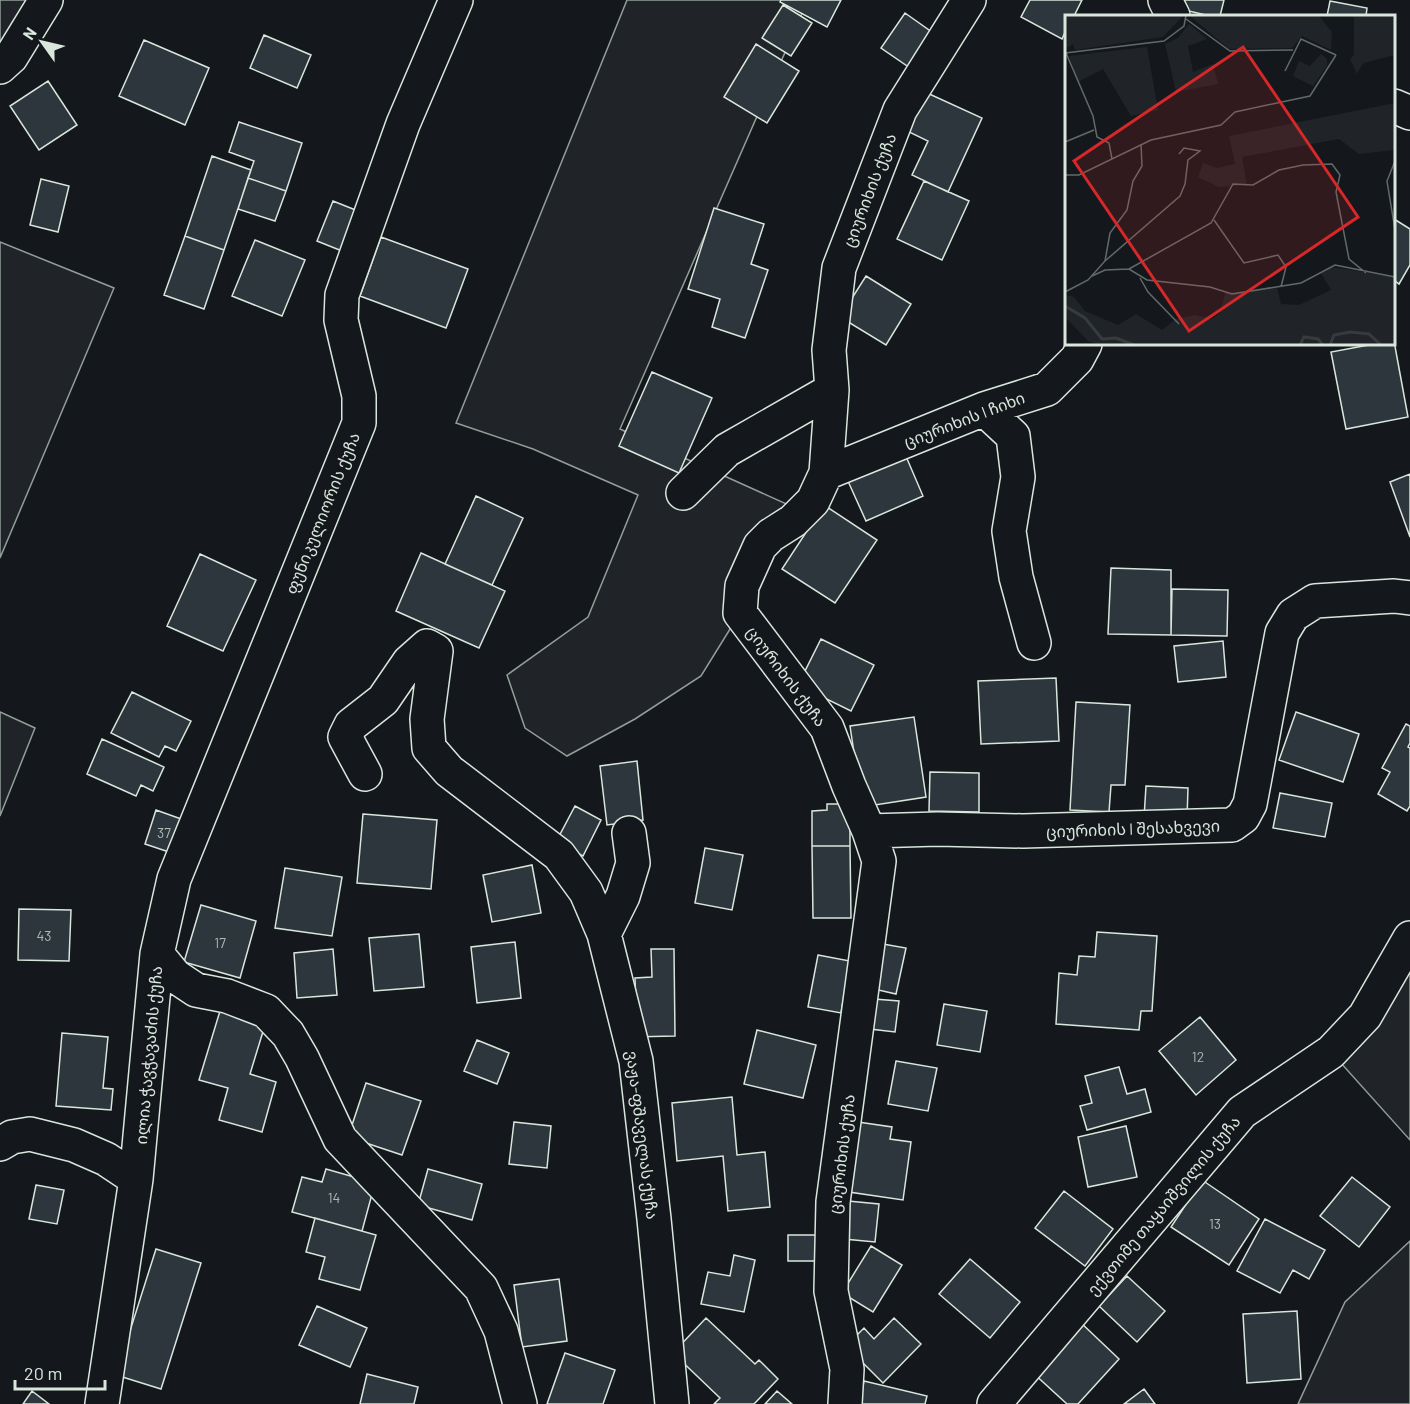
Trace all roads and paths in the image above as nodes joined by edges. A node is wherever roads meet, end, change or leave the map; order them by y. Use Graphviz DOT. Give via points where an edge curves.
graph roads {
  1 [pos="46,0"];
  2 [pos="456,0"];
  3 [pos="969,0"];
  4 [pos="1165,0"];
  5 [pos="1172,15"];
  6 [pos="0,67"];
  7 [pos="1395,106"];
  8 [pos="1410,113"];
  9 [pos="1084,345"];
  10 [pos="832,390"];
  11 [pos="984,409"];
  12 [pos="826,473"];
  13 [pos="683,493"];
  14 [pos="1410,598"];
  15 [pos="1034,643"];
  16 [pos="365,774"];
  17 [pos="869,831"];
  18 [pos="628,833"];
  19 [pos="604,934"];
  20 [pos="1410,938"];
  21 [pos="157,954"];
  22 [pos="0,1144"];
  23 [pos="136,1179"];
  24 [pos="102,1404"];
  25 [pos="520,1404"];
  26 [pos="672,1404"];
  27 [pos="845,1404"];
  28 [pos="994,1404"];
  1 -- 6 [label="street" via="11,57"];
  2 -- 21 [label="street, ფუნიკულიორის ქუჩა" via="403,124 342,295 341,320 359,396 358,423 174,879"];
  3 -- 10 [label="street, ციურიხის ქუჩა" via="900,110 838,268 828,350"];
  4 -- 5 [label="street"];
  7 -- 8 [label="street"];
  9 -- 11 [label="street, ციურიხის I ჩიხი" via="1077,359 1047,389"];
  10 -- 12 [label="street, ციურიხის ქუჩა"];
  10 -- 13 [label="street" via="727,450"];
  11 -- 12 [label="street, ციურიხის I ჩიხი"];
  11 -- 15 [label="street" via="1013,436 1018,477 1009,531 1016,577"];
  12 -- 17 [label="street, ციურიხის ქუჩა" via="813,501 760,546 742,586 740,613 827,728"];
  14 -- 17 [label="street, ციურიხის I შესახვევი" via="1315,601 1293,615 1282,633 1250,804 1243,817 1232,825"];
  16 -- 19 [label="street, ვაჟა-ფშაველას ქუჩა" via="345,737 351,725 383,700 410,662 427,646 435,651 427,719 429,748 449,771 559,855 586,892"];
  17 -- 27 [label="street, ციურიხის ქუჩა" via="879,861 833,1202 831,1291 847,1369"];
  18 -- 19 [label="street" via="633,863"];
  19 -- 26 [label="street, ვაჟა-ფშაველას ქუჩა" via="636,1061"];
  20 -- 28 [label="street, ექვთიმე თაყაიშვილის ქუჩა" via="1365,1016 1331,1052 1242,1112"];
  21 -- 23 [label="street, ილია ჭავჭავაძის ქუჩა"];
  21 -- 25 [label="street, ილია ჭავჭავაძის ქუჩა" via="175,976 196,990 227,996 266,1011 288,1034 340,1139 481,1288 501,1331"];
  22 -- 23 [label="street" via="30,1134 74,1145 106,1159"];
  23 -- 24 [label="street, ილია ჭავჭავაძის ქუჩა"];
}
